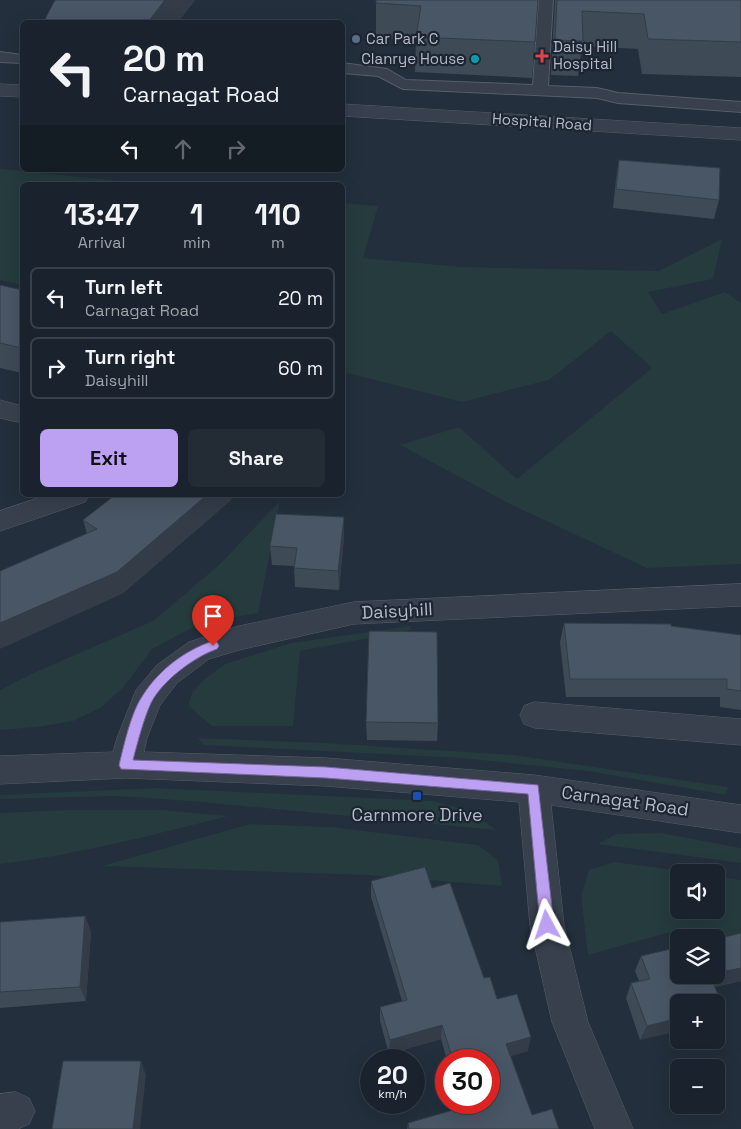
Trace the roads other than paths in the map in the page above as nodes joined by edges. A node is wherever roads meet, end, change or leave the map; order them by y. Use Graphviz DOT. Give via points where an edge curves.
graph roads {
  1 [pos="546,0"];
  2 [pos="0,57"];
  3 [pos="20,59"];
  4 [pos="345,68"];
  5 [pos="0,90"];
  6 [pos="540,90"];
  7 [pos="20,91"];
  8 [pos="741,107"];
  9 [pos="345,110"];
  10 [pos="741,134"];
  11 [pos="70,497"];
  12 [pos="0,521"];
  13 [pos="741,595"];
  14 [pos="534,715"];
  15 [pos="741,732"];
  16 [pos="126,765"];
  17 [pos="0,770"];
  18 [pos="534,789"];
  19 [pos="741,820"];
  20 [pos="614,1129"];
  1 -- 6 [label="lane"];
  2 -- 3 [label="lane"];
  4 -- 6 [label="lane" via="382,72 403,84"];
  5 -- 7 [label="street"];
  6 -- 8 [label="lane"];
  9 -- 10 [label="street, Hospital Road"];
  11 -- 12 [label="street"];
  13 -- 16 [label="street, Daisyhill" via="354,613 239,638 199,650 167,674 147,699"];
  14 -- 15 [label="street"];
  16 -- 17 [label="street, Carnagat Road"];
  16 -- 18 [label="street, Carnagat Road" via="326,772"];
  18 -- 19 [label="street, Carnagat Road"];
  18 -- 20 [label="street" via="547,925 570,1022"];
}
